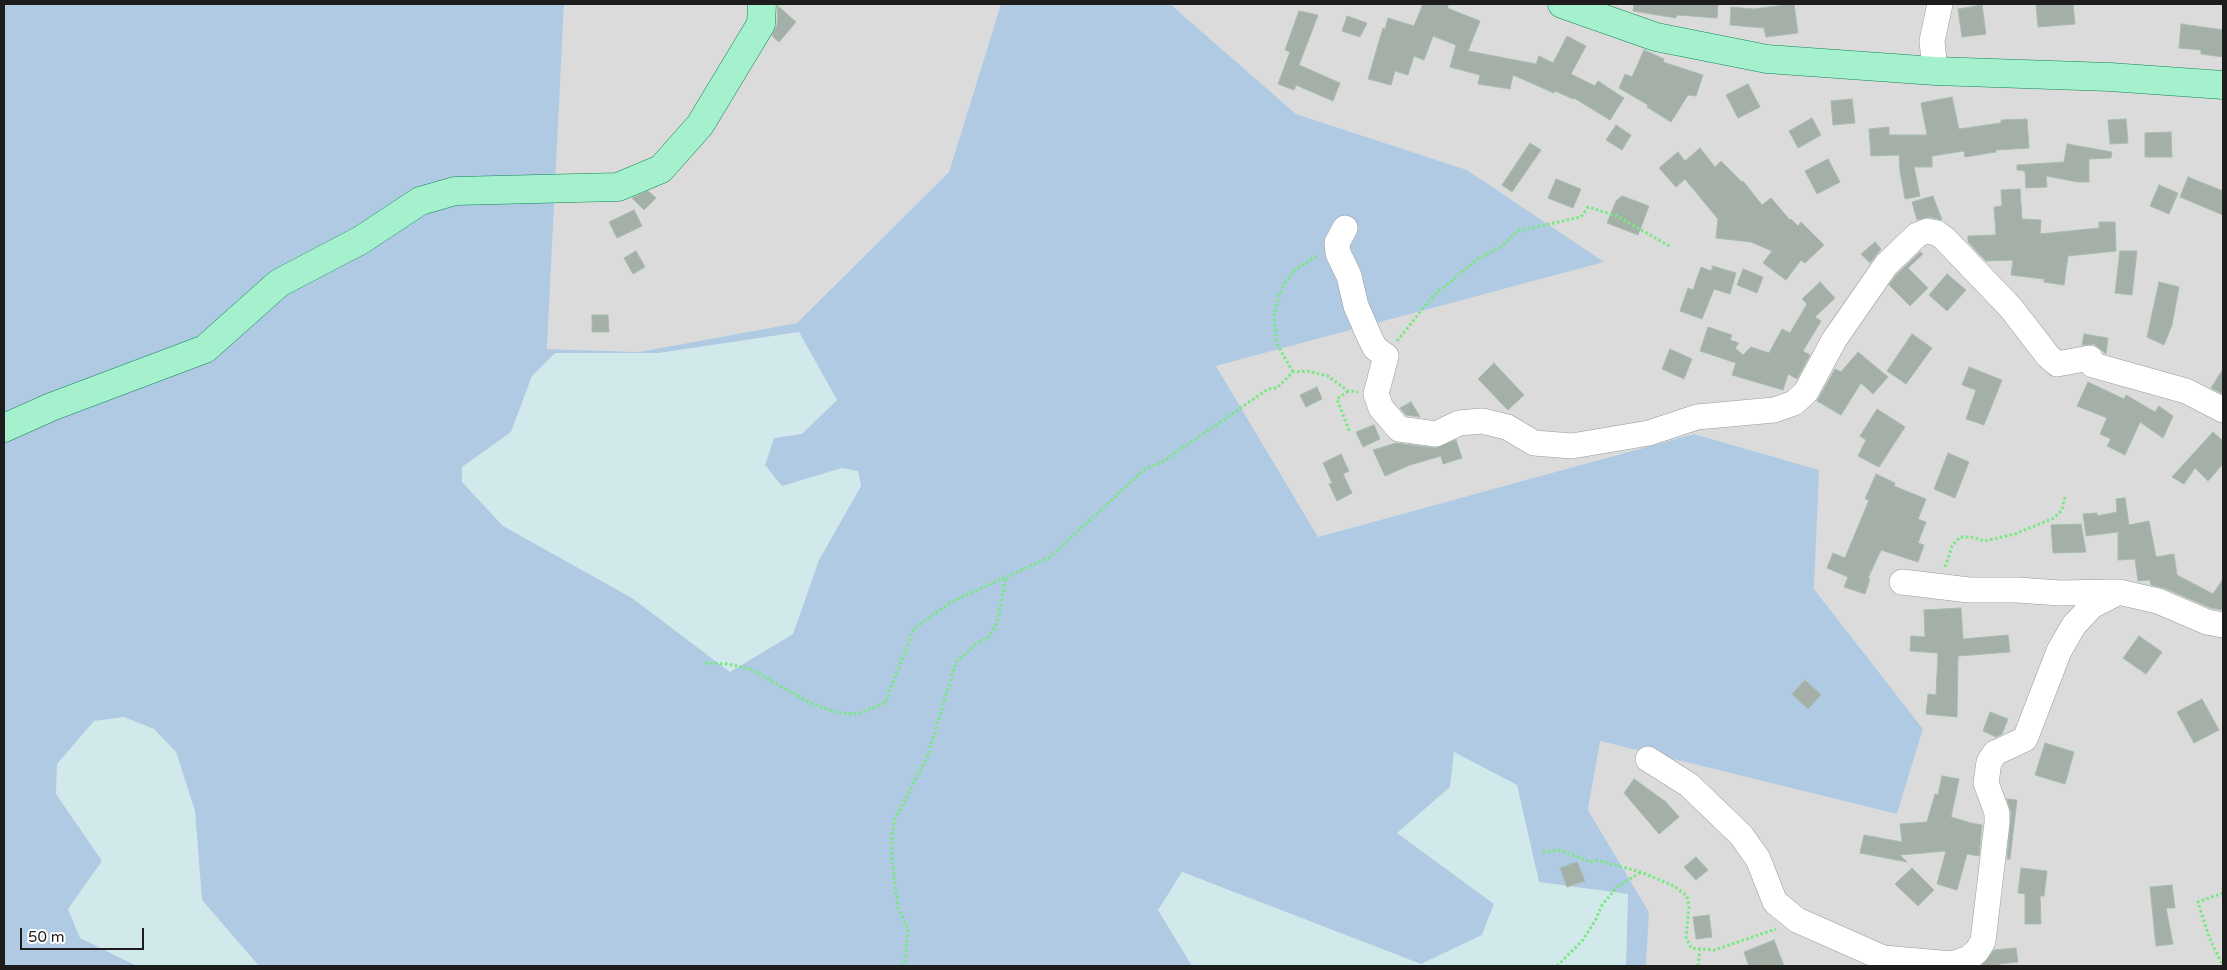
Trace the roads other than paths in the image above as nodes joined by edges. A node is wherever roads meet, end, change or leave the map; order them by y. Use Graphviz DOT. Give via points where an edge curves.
graph roads {
  1 [pos="762,4"];
  2 [pos="1562,4"];
  3 [pos="1940,4"];
  4 [pos="1935,71"];
  5 [pos="2223,85"];
  6 [pos="1341,235"];
  7 [pos="2223,410"];
  8 [pos="4,428"];
  9 [pos="1902,582"];
  10 [pos="2119,592"];
  11 [pos="2223,625"];
  12 [pos="1648,759"];
  1 -- 8 [label="main road" via="761,24 700,125 661,169 618,187 455,191 420,201 361,240 279,283 204,349"];
  2 -- 4 [label="main road" via="1656,37 1767,58"];
  3 -- 4 [label="street" via="1932,41"];
  4 -- 5 [label="main road" via="2110,77"];
  6 -- 7 [label="street" via="1338,253 1349,276 1356,306 1375,348 1386,356 1376,394 1381,408 1399,429 1436,434 1459,423 1482,421 1507,427 1534,443 1572,446 1650,434 1697,417 1774,410 1794,403 1806,392 1834,340 1886,266 1927,231 1945,239 2011,308 2057,364 2090,358 2093,365 2186,390"];
  9 -- 10 [label="street" via="1969,590 2060,594"];
  10 -- 11 [label="street" via="2158,601 2207,622"];
  10 -- 12 [label="street" via="2092,606 2074,625 2059,651 2025,739 1995,753 1989,762 1986,783 1997,813 1997,823 1983,940 1969,958 1952,964 1883,958 1798,920 1775,902 1758,859 1741,835 1690,785"];
}
